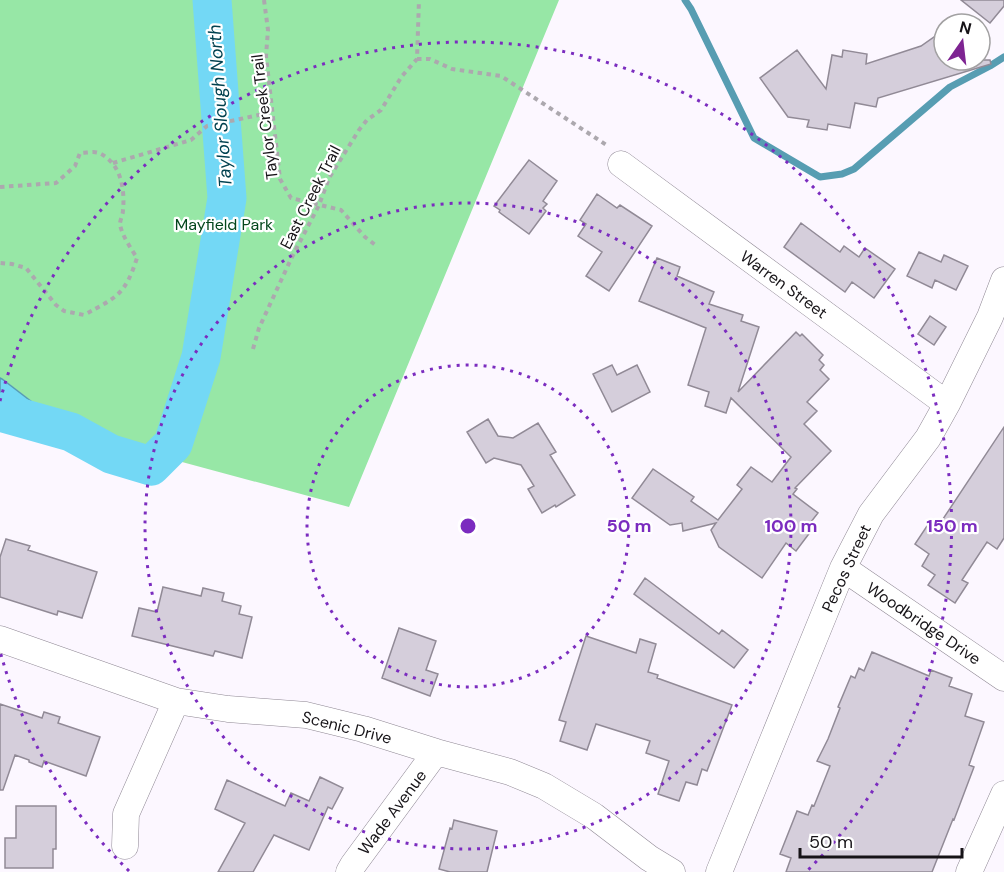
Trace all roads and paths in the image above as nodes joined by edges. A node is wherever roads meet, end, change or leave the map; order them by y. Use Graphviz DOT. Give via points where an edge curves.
graph roads {
  1 [pos="264,0"];
  2 [pos="419,0"];
  3 [pos="417,59"];
  4 [pos="273,112"];
  5 [pos="112,163"];
  6 [pos="621,164"];
  7 [pos="0,187"];
  8 [pos="319,205"];
  9 [pos="378,248"];
  10 [pos="0,263"];
  11 [pos="1004,280"];
  12 [pos="253,349"];
  13 [pos="947,404"];
  14 [pos="843,568"];
  15 [pos="0,639"];
  16 [pos="1004,678"];
  17 [pos="176,701"];
  18 [pos="436,752"];
  19 [pos="1004,794"];
  20 [pos="125,846"];
  21 [pos="972,871"];
  22 [pos="349,872"];
  23 [pos="672,872"];
  24 [pos="719,872"];
  1 -- 4 [label="path, Taylor Creek Trail"];
  2 -- 3 [label="path"];
  3 -- 6 [label="path" via="501,76 618,152"];
  3 -- 8 [label="path, East Creek Trail" via="381,110 359,130 329,178"];
  4 -- 5 [label="path" via="207,126 191,140"];
  4 -- 8 [label="path, Taylor Creek Trail" via="280,179 291,198"];
  5 -- 7 [label="path" via="98,152 80,153 75,166 56,183"];
  5 -- 10 [label="path" via="120,175 123,191 120,225 137,258 130,280 116,298 84,315 64,311 26,268"];
  6 -- 13 [label="street, Warren Street"];
  8 -- 9 [label="path, Taylor Creek Trail" via="341,210"];
  8 -- 12 [label="path, East Creek Trail" via="259,328"];
  11 -- 13 [label="street, Pecos Street"];
  13 -- 14 [label="street, Pecos Street" via="928,438 871,514"];
  14 -- 16 [label="street, Woodbridge Drive"];
  14 -- 24 [label="street, Pecos Street"];
  15 -- 17 [label="street, Scenic Drive"];
  17 -- 18 [label="street, Scenic Drive" via="306,715"];
  17 -- 20 [label="street" via="126,814"];
  18 -- 22 [label="street, Wade Avenue"];
  18 -- 23 [label="street, Scenic Drive" via="510,772 544,786"];
  19 -- 21 [label="street"];
}
